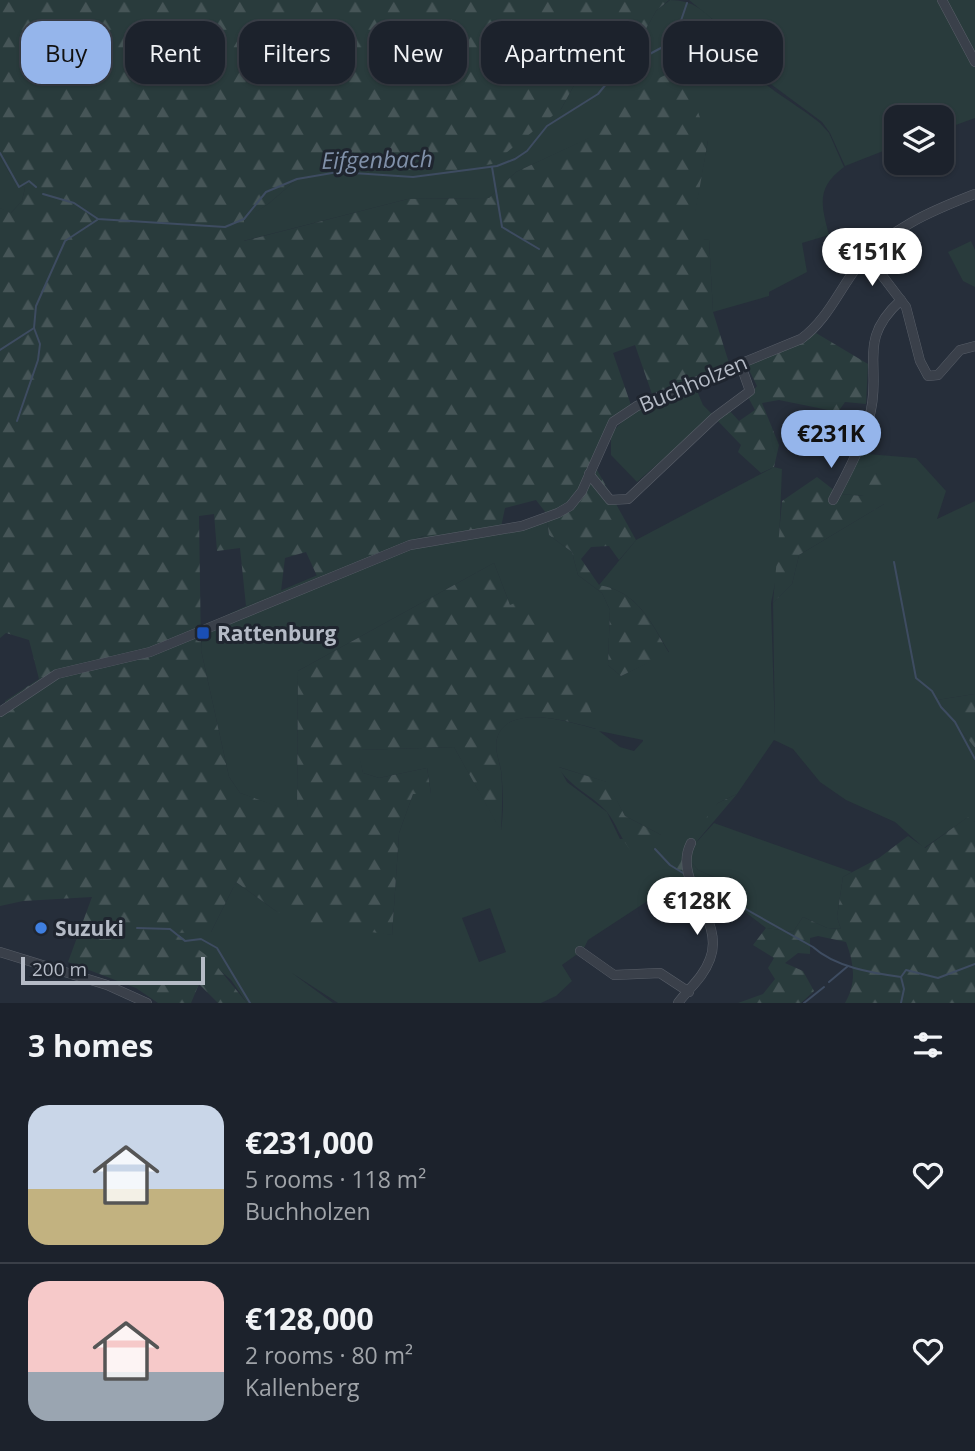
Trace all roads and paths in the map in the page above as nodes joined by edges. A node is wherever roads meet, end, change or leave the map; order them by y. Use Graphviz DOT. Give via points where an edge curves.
graph roads {
  1 [pos="942,0"];
  2 [pos="975,62"];
  3 [pos="975,194"];
  4 [pos="868,257"];
  5 [pos="901,300"];
  6 [pos="975,346"];
  7 [pos="740,363"];
  8 [pos="589,474"];
  9 [pos="833,500"];
  10 [pos="0,712"];
  11 [pos="691,843"];
  12 [pos="580,951"];
  13 [pos="0,952"];
  14 [pos="689,992"];
  15 [pos="147,1003"];
  16 [pos="678,1003"];
  1 -- 2 [label="street"];
  3 -- 4 [label="street, Buchholzen" via="905,225"];
  4 -- 5 [label="street"];
  4 -- 7 [label="street, Buchholzen" via="812,330 786,347"];
  5 -- 6 [label="street" via="928,376 938,375 960,350"];
  5 -- 9 [label="street" via="874,338 872,409"];
  7 -- 8 [label="street, Buchholzen" via="628,411 605,436"];
  7 -- 8 [label="street" via="749,393 715,417 628,499 610,500"];
  8 -- 10 [label="street, Buchholzen" via="570,506 536,522 410,545 149,652 57,674"];
  11 -- 14 [label="street" via="687,869 709,920 712,952"];
  12 -- 14 [label="street" via="614,975 660,973"];
  13 -- 15 [label="street" via="107,985"];
  14 -- 16 [label="street"];
}
